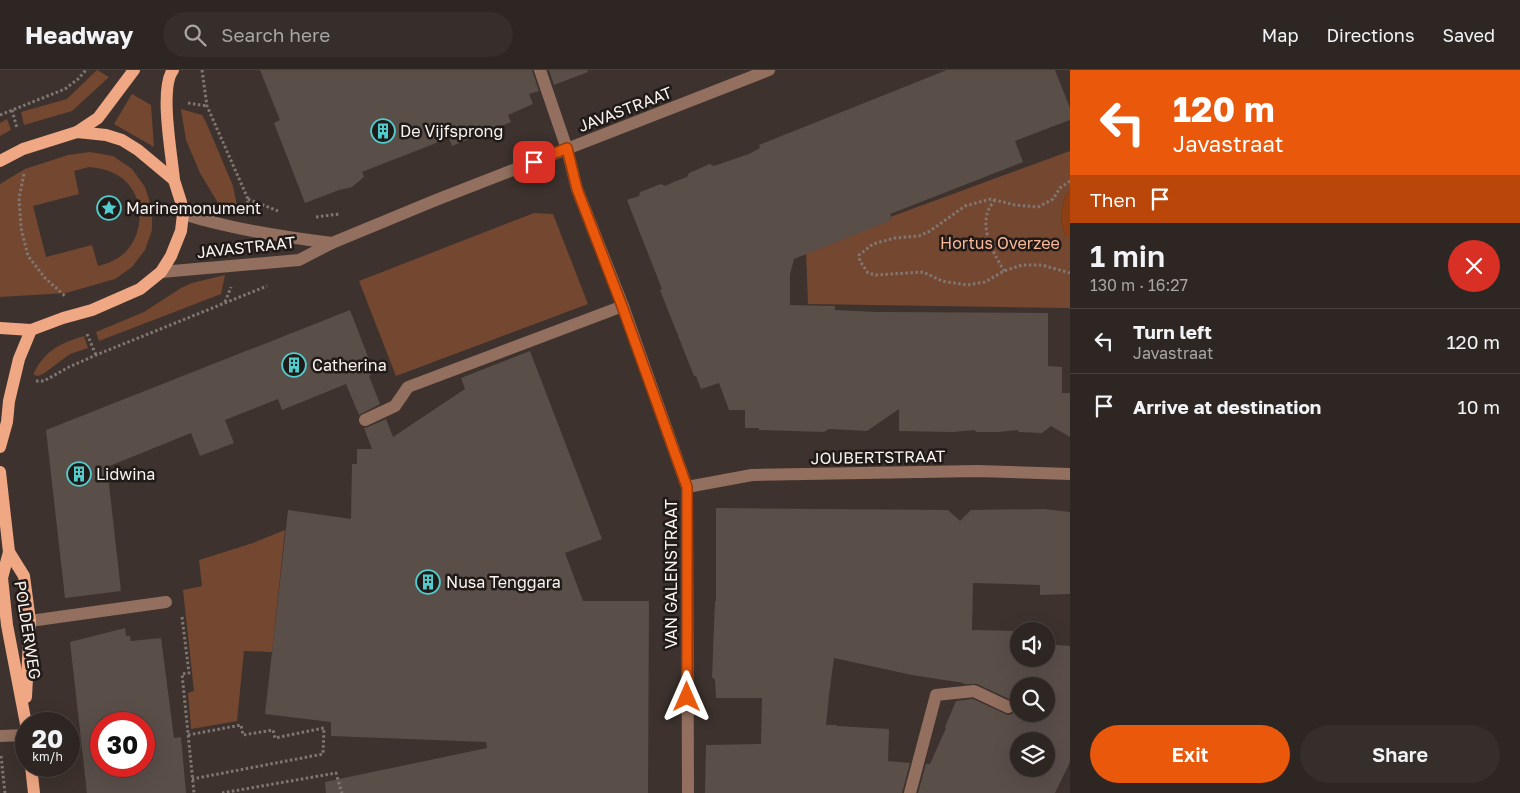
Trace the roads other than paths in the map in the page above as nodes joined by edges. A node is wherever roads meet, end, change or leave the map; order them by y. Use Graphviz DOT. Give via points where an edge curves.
graph roads {
  1 [pos="134,70"];
  2 [pos="173,70"];
  3 [pos="540,70"];
  4 [pos="769,70"];
  5 [pos="77,132"];
  6 [pos="567,148"];
  7 [pos="0,161"];
  8 [pos="174,180"];
  9 [pos="182,214"];
  10 [pos="332,243"];
  11 [pos="161,272"];
  12 [pos="622,306"];
  13 [pos="0,328"];
  14 [pos="31,330"];
  15 [pos="365,420"];
  16 [pos="0,447"];
  17 [pos="0,472"];
  18 [pos="1070,474"];
  19 [pos="687,487"];
  20 [pos="9,552"];
  21 [pos="166,602"];
  22 [pos="30,621"];
  23 [pos="1008,707"];
  24 [pos="25,712"];
  25 [pos="26,712"];
  26 [pos="15,735"];
  27 [pos="0,736"];
  28 [pos="32,777"];
  29 [pos="34,793"];
  30 [pos="688,793"];
  31 [pos="910,793"];
  1 -- 5 [label="main road" via="98,118"];
  2 -- 8 [label="main road" via="166,99"];
  3 -- 6 [label="street, VAN GALENSTRAAT"];
  4 -- 6 [label="street, JAVASTRAAT"];
  5 -- 7 [label="main road" via="23,149"];
  5 -- 8 [label="main road" via="122,140"];
  6 -- 10 [label="street, JAVASTRAAT"];
  6 -- 12 [label="street, VAN GALENSTRAAT" via="577,189"];
  8 -- 9 [label="main road"];
  9 -- 10 [label="street, JAVASTRAAT" via="243,230"];
  9 -- 11 [label="main road" via="177,243"];
  10 -- 11 [label="street, JAVASTRAAT" via="299,260"];
  11 -- 14 [label="main road" via="140,289 92,310"];
  12 -- 15 [label="street" via="408,387 395,406"];
  12 -- 19 [label="street, VAN GALENSTRAAT"];
  13 -- 14 [label="main road"];
  14 -- 16 [label="main road" via="19,359"];
  17 -- 20 [label="main road, POLDERWEG"];
  18 -- 19 [label="street, JOUBERTSTRAAT" via="977,471 752,475"];
  19 -- 30 [label="street, VAN GALENSTRAAT"];
  20 -- 22 [label="main road, POLDERWEG" via="24,576"];
  20 -- 24 [label="main road, POLDERWEG" via="2,578 7,624"];
  21 -- 22 [label="street"];
  22 -- 25 [label="main road, POLDERWEG"];
  23 -- 31 [label="street" via="974,691 936,695"];
  26 -- 27 [label="street"];
  28 -- 29 [label="main road"];
}
